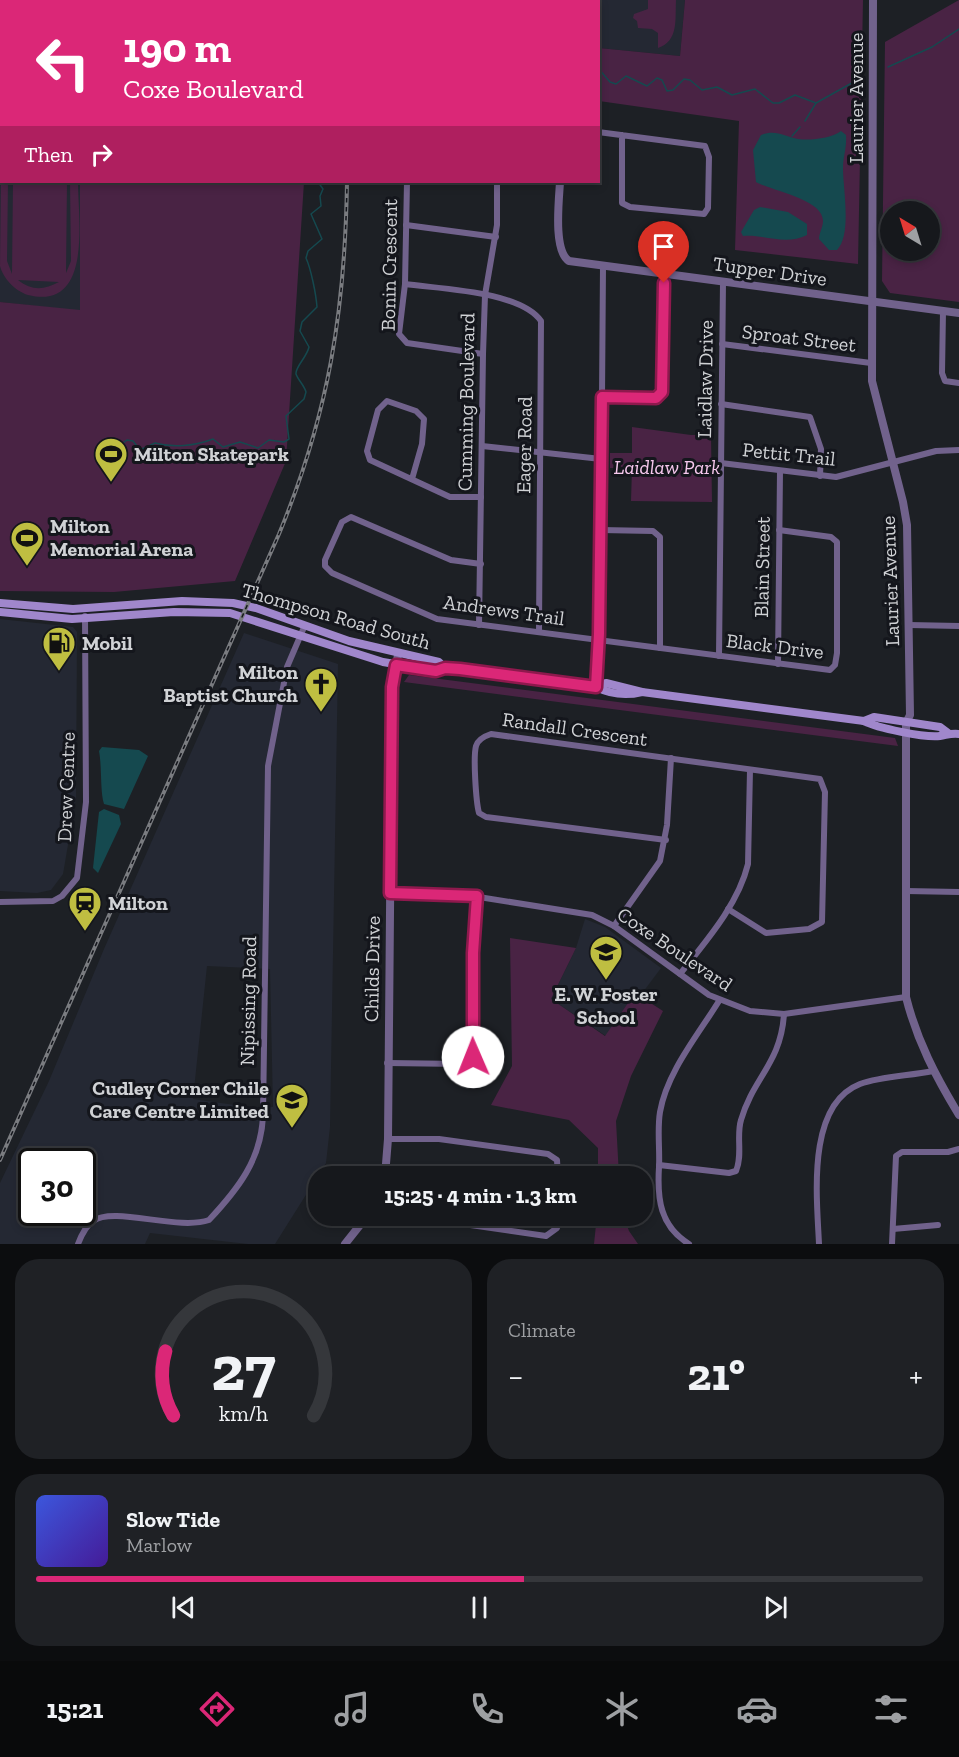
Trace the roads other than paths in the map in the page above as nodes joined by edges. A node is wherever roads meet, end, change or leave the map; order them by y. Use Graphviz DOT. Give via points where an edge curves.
graph roads {
  1 [pos="873,0"];
  2 [pos="600,132"];
  3 [pos="622,135"];
  4 [pos="407,183"];
  5 [pos="497,183"];
  6 [pos="560,183"];
  7 [pos="406,225"];
  8 [pos="496,237"];
  9 [pos="603,266"];
  10 [pos="664,273"];
  11 [pos="723,282"];
  12 [pos="405,284"];
  13 [pos="485,295"];
  14 [pos="872,301"];
  15 [pos="943,311"];
  16 [pos="959,313"];
  17 [pos="722,344"];
  18 [pos="483,354"];
  19 [pos="871,363"];
  20 [pos="959,383"];
  21 [pos="602,397"];
  22 [pos="721,404"];
  23 [pos="482,446"];
  24 [pos="959,450"];
  25 [pos="541,453"];
  26 [pos="601,459"];
  27 [pos="721,463"];
  28 [pos="892,463"];
  29 [pos="780,471"];
  30 [pos="820,476"];
  31 [pos="412,479"];
  32 [pos="480,497"];
  33 [pos="601,530"];
  34 [pos="779,530"];
  35 [pos="481,564"];
  36 [pos="0,603"];
  37 [pos="86,609"];
  38 [pos="0,612"];
  39 [pos="85,619"];
  40 [pos="305,625"];
  41 [pos="479,625"];
  42 [pos="909,625"];
  43 [pos="959,626"];
  44 [pos="539,632"];
  45 [pos="300,636"];
  46 [pos="599,640"];
  47 [pos="660,648"];
  48 [pos="398,655"];
  49 [pos="719,656"];
  50 [pos="778,664"];
  51 [pos="396,665"];
  52 [pos="445,668"];
  53 [pos="596,687"];
  54 [pos="906,727"];
  55 [pos="959,734"];
  56 [pos="671,758"];
  57 [pos="750,770"];
  58 [pos="666,840"];
  59 [pos="906,891"];
  60 [pos="959,892"];
  61 [pos="390,893"];
  62 [pos="477,896"];
  63 [pos="0,902"];
  64 [pos="728,909"];
  65 [pos="614,926"];
  66 [pos="680,974"];
  67 [pos="906,997"];
  68 [pos="719,1001"];
  69 [pos="784,1014"];
  70 [pos="387,1063"];
  71 [pos="933,1071"];
  72 [pos="959,1115"];
  73 [pos="388,1139"];
  74 [pos="959,1149"];
  75 [pos="659,1165"];
  76 [pos="386,1166"];
  77 [pos="557,1166"];
  78 [pos="938,1225"];
  79 [pos="360,1226"];
  80 [pos="477,1226"];
  81 [pos="557,1226"];
  82 [pos="893,1229"];
  83 [pos="78,1244"];
  84 [pos="345,1244"];
  85 [pos="689,1244"];
  86 [pos="819,1244"];
  87 [pos="892,1244"];
  1 -- 14 [label="street, Laurier Avenue"];
  2 -- 3 [label="street"];
  3 -- 3 [label="street" via="622,202 630,207 704,214 708,208 709,157 705,146"];
  4 -- 7 [label="street, Bonin Crescent"];
  5 -- 8 [label="street, Cumming Boulevard"];
  6 -- 9 [label="street, Tupper Drive" via="561,252 569,261"];
  7 -- 8 [label="street"];
  7 -- 12 [label="street, Bonin Crescent"];
  8 -- 13 [label="street, Cumming Boulevard"];
  9 -- 10 [label="street, Tupper Drive"];
  9 -- 21 [label="street"];
  10 -- 11 [label="street, Tupper Drive"];
  10 -- 21 [label="street" via="662,392 656,398"];
  11 -- 14 [label="street, Tupper Drive"];
  11 -- 17 [label="street, Laidlaw Drive"];
  12 -- 13 [label="street"];
  12 -- 18 [label="street, Bonin Crescent" via="399,334 403,340"];
  13 -- 18 [label="street, Cumming Boulevard"];
  13 -- 25 [label="street, Eager Road" via="506,300 542,321"];
  14 -- 15 [label="street, Tupper Drive"];
  14 -- 19 [label="street, Laurier Avenue"];
  15 -- 16 [label="street, Tupper Drive"];
  15 -- 20 [label="street" via="943,378"];
  17 -- 19 [label="street, Sproat Street"];
  17 -- 22 [label="street, Laidlaw Drive"];
  18 -- 23 [label="street, Cumming Boulevard"];
  19 -- 28 [label="street, Laurier Avenue"];
  21 -- 26 [label="street"];
  22 -- 27 [label="street, Laidlaw Drive"];
  22 -- 30 [label="street" via="810,417 820,449"];
  23 -- 25 [label="street"];
  23 -- 32 [label="street, Cumming Boulevard"];
  24 -- 28 [label="street, Pettit Trail" via="936,451"];
  25 -- 26 [label="street"];
  25 -- 44 [label="street, Eager Road"];
  26 -- 33 [label="street"];
  27 -- 29 [label="street, Pettit Trail"];
  27 -- 49 [label="street, Laidlaw Drive"];
  28 -- 30 [label="street, Pettit Trail" via="844,476"];
  28 -- 42 [label="street, Laurier Avenue" via="907,525"];
  29 -- 30 [label="street, Pettit Trail"];
  29 -- 34 [label="street, Blain Street"];
  31 -- 31 [label="street" via="424,419 416,411 387,401 378,410 366,455"];
  31 -- 32 [label="street" via="450,497"];
  32 -- 35 [label="street, Cumming Boulevard"];
  33 -- 46 [label="street"];
  33 -- 47 [label="street" via="653,531 660,537"];
  34 -- 50 [label="street, Blain Street"];
  34 -- 50 [label="street, Black Drive" via="831,537 837,542 838,557 835,665 826,670"];
  35 -- 41 [label="street, Cumming Boulevard"];
  35 -- 41 [label="street, Andrews Trail" via="451,560 351,517 342,522 325,560 332,573 437,619"];
  36 -- 37 [label="main road, Thompson Road South"];
  37 -- 39 [label="street, Drew Centre"];
  37 -- 40 [label="main road, Thompson Road South" via="216,601 256,608"];
  38 -- 39 [label="main road, Thompson Road South"];
  39 -- 45 [label="main road, Thompson Road South" via="174,612 230,613"];
  39 -- 63 [label="street, Drew Centre" via="86,802 77,878 54,901"];
  40 -- 45 [label="street, Nipissing Road"];
  40 -- 48 [label="main road, Thompson Road South"];
  41 -- 44 [label="street, Andrews Trail"];
  42 -- 43 [label="street"];
  42 -- 54 [label="street, Laurier Avenue" via="910,715"];
  44 -- 46 [label="street, Andrews Trail"];
  45 -- 51 [label="main road, Thompson Road South"];
  45 -- 83 [label="street, Nipissing Road" via="287,667 268,766 263,1116 257,1155 242,1182 209,1220 177,1225 100,1217 92,1222"];
  46 -- 47 [label="street, Black Drive"];
  46 -- 53 [label="street"];
  47 -- 49 [label="street, Black Drive"];
  48 -- 51 [label="street, Childs Drive"];
  48 -- 52 [label="main road, Thompson Road South" via="439,662"];
  49 -- 50 [label="street, Black Drive"];
  51 -- 52 [label="main road, Thompson Road South" via="436,671"];
  51 -- 61 [label="street, Childs Drive" via="392,687"];
  52 -- 53 [label="main road, Thompson Road South"];
  53 -- 54 [label="main road, Thompson Road South" via="606,683 642,692 864,721 874,727"];
  54 -- 55 [label="main road, Thompson Road South" via="940,736"];
  54 -- 59 [label="street, Laurier Avenue"];
  56 -- 57 [label="street, Randall Crescent"];
  56 -- 58 [label="street"];
  56 -- 58 [label="street, Randall Crescent" via="490,734 476,745 476,803 479,813 486,817"];
  57 -- 64 [label="street" via="748,864"];
  57 -- 64 [label="street, Randall Crescent" via="822,782 823,919 816,928 766,933"];
  58 -- 65 [label="street" via="660,861"];
  59 -- 60 [label="street"];
  59 -- 67 [label="street, Laurier Avenue"];
  61 -- 62 [label="street, Coxe Boulevard"];
  61 -- 70 [label="street, Childs Drive"];
  62 -- 65 [label="street, Coxe Boulevard" via="592,915"];
  62 -- 70 [label="street" via="472,1061"];
  64 -- 66 [label="street"];
  65 -- 66 [label="street, Coxe Boulevard"];
  66 -- 68 [label="street, Coxe Boulevard"];
  67 -- 69 [label="street, Coxe Boulevard"];
  67 -- 71 [label="street, Laurier Avenue" via="918,1040"];
  68 -- 69 [label="street, Coxe Boulevard" via="750,1011"];
  68 -- 75 [label="street" via="679,1066 662,1103"];
  69 -- 75 [label="street" via="778,1048 740,1124 736,1171"];
  70 -- 73 [label="street, Childs Drive"];
  71 -- 72 [label="street, Laurier Avenue"];
  71 -- 86 [label="street" via="862,1083 834,1106 820,1138"];
  73 -- 76 [label="street, Childs Drive"];
  73 -- 77 [label="street" via="439,1139 548,1154 557,1160"];
  74 -- 82 [label="street" via="902,1152 896,1156"];
  75 -- 85 [label="street" via="660,1209 674,1232"];
  78 -- 82 [label="street"];
  79 -- 84 [label="street"];
  80 -- 81 [label="street" via="546,1236"];
  82 -- 87 [label="street"];
}
